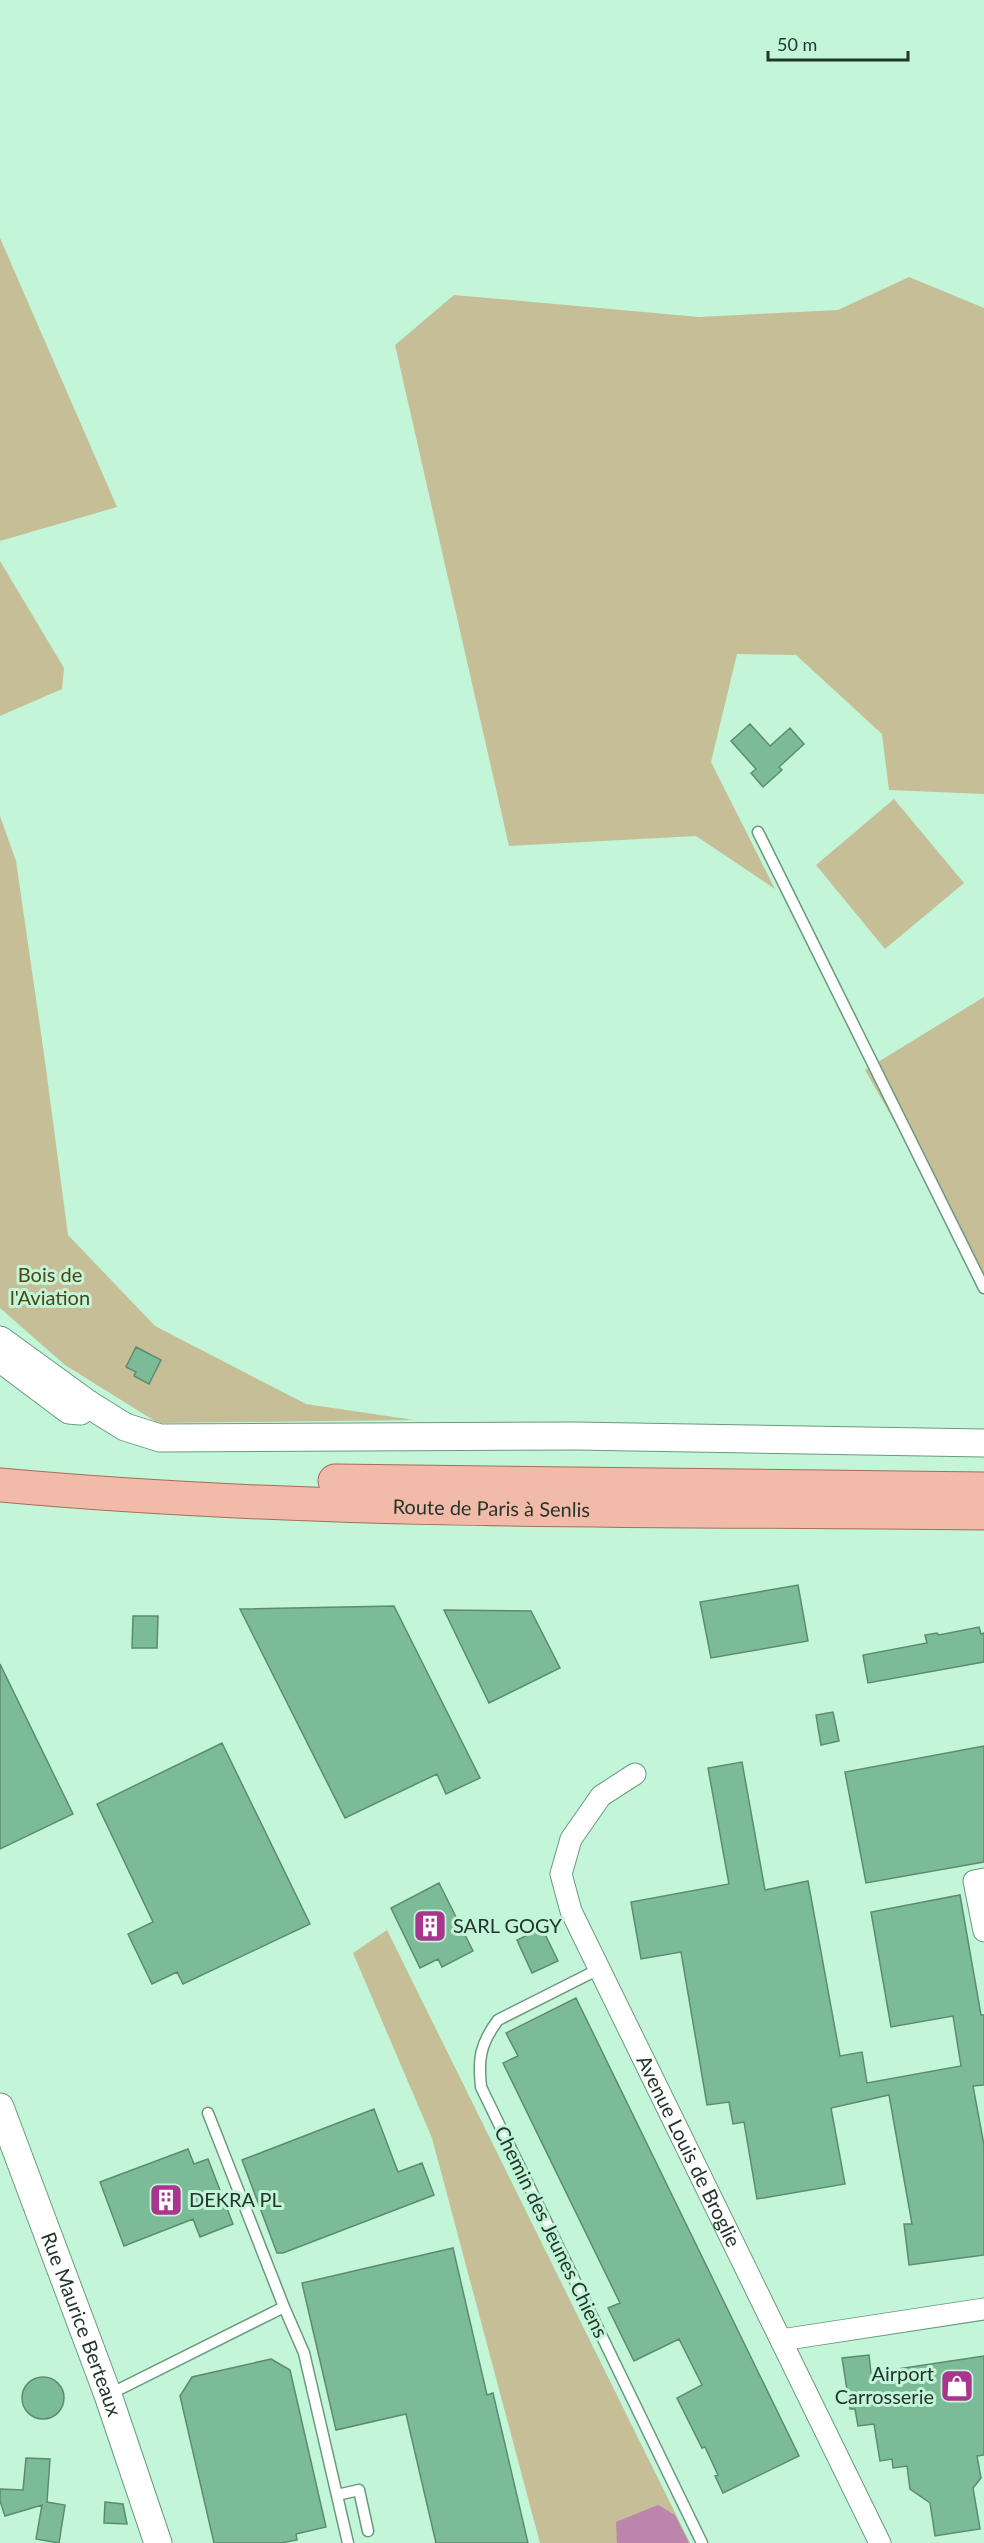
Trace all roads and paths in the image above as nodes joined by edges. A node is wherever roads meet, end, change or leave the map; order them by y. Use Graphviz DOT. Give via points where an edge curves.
graph roads {
  1 [pos="758,832"];
  2 [pos="984,1288"];
  3 [pos="0,1340"];
  4 [pos="0,1358"];
  5 [pos="87,1404"];
  6 [pos="984,1443"];
  7 [pos="0,1465"];
  8 [pos="0,1485"];
  9 [pos="984,1489"];
  10 [pos="984,1513"];
  11 [pos="635,1774"];
  12 [pos="984,1879"];
  13 [pos="984,1931"];
  14 [pos="599,1969"];
  15 [pos="0,2107"];
  16 [pos="208,2113"];
  17 [pos="284,2307"];
  18 [pos="984,2309"];
  19 [pos="782,2340"];
  20 [pos="108,2395"];
  21 [pos="337,2495"];
  22 [pos="368,2531"];
  23 [pos="158,2543"];
  24 [pos="348,2543"];
  25 [pos="702,2543"];
  26 [pos="880,2543"];
  1 -- 2 [label="lane"];
  3 -- 5 [label="street"];
  4 -- 5 [label="street" via="69,1410 80,1411"];
  5 -- 6 [label="street" via="125,1426 160,1438 576,1436"];
  7 -- 9 [label="main road, Route de Paris à Senlis" via="429,1484"];
  8 -- 10 [label="main road, Route de Paris à Senlis" via="250,1502"];
  11 -- 14 [label="street, Avenue Louis de Broglie" via="601,1796 571,1839 561,1874 570,1911"];
  12 -- 13 [label="street" via="974,1881"];
  14 -- 19 [label="street, Avenue Louis de Broglie"];
  14 -- 25 [label="lane, Chemin des Jeunes Chiens" via="498,2020 488,2034 479,2063 481,2087"];
  15 -- 20 [label="street, Rue Maurice Berteaux"];
  16 -- 17 [label="lane"];
  17 -- 20 [label="lane"];
  17 -- 21 [label="lane" via="304,2353"];
  18 -- 19 [label="street"];
  19 -- 26 [label="street, Avenue Louis de Broglie"];
  20 -- 23 [label="street, Rue Maurice Berteaux"];
  21 -- 22 [label="lane" via="359,2490"];
  21 -- 24 [label="lane"];
}
